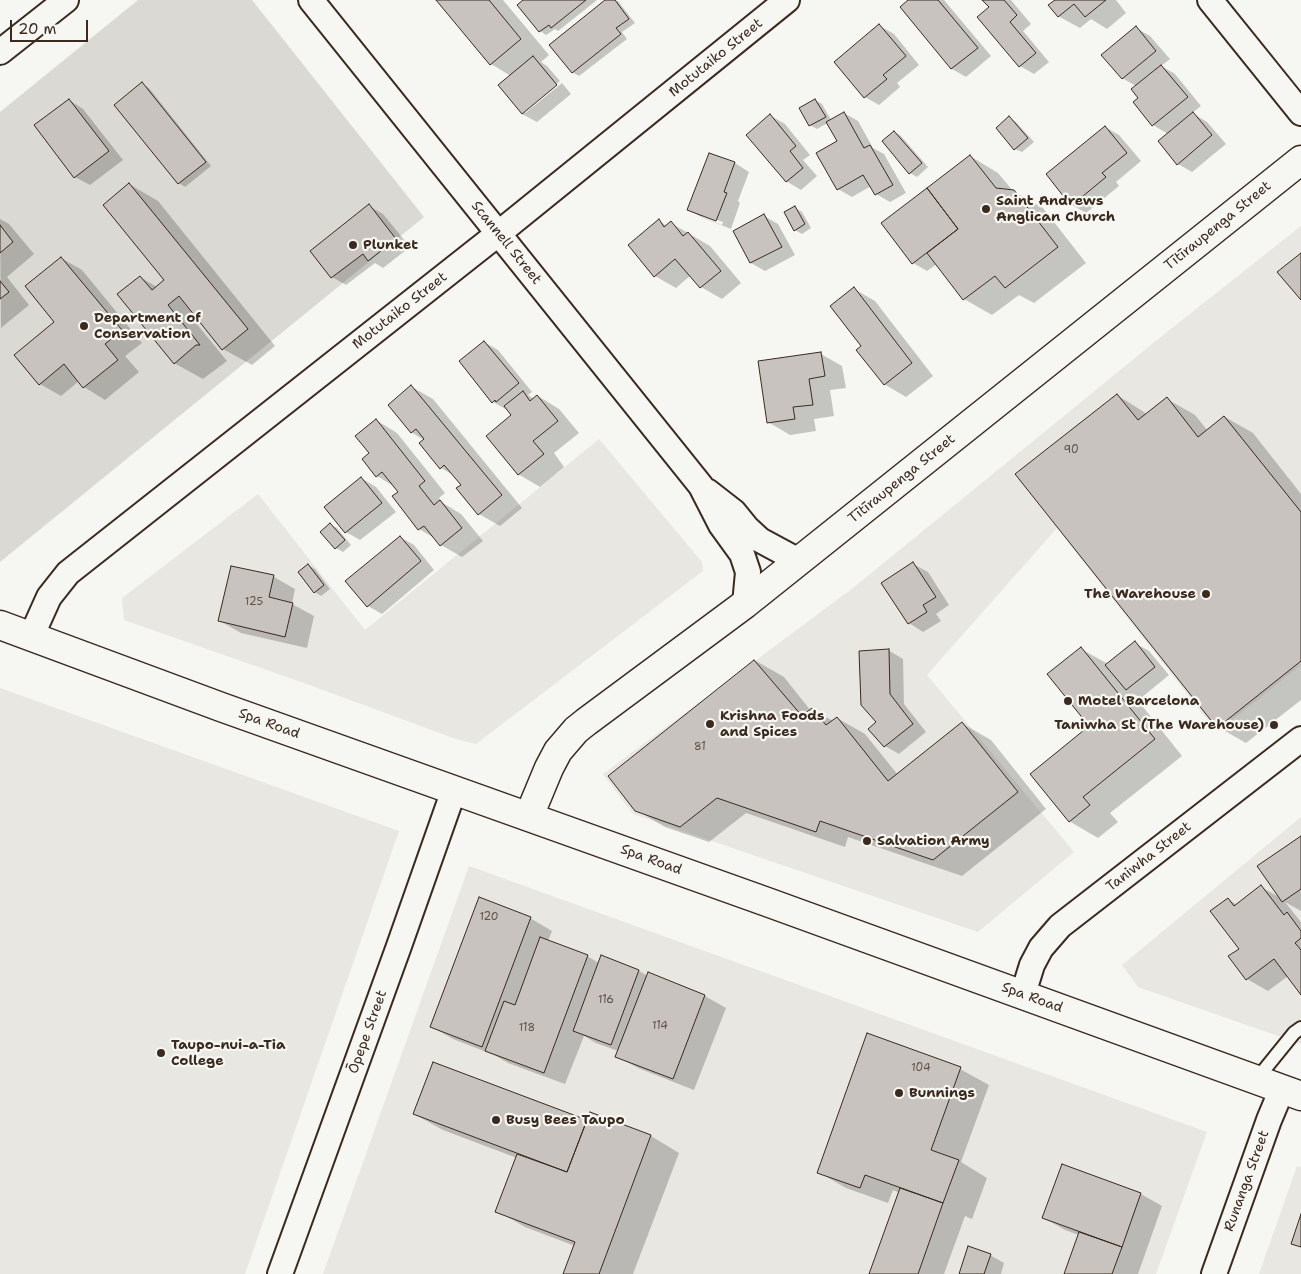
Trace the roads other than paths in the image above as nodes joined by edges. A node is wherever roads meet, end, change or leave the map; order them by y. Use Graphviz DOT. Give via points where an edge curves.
graph roads {
  1 [pos="66,0"];
  2 [pos="311,0"];
  3 [pos="787,0"];
  4 [pos="1210,0"];
  5 [pos="0,52"];
  6 [pos="1301,113"];
  7 [pos="1301,160"];
  8 [pos="499,233"];
  9 [pos="701,486"];
  10 [pos="799,561"];
  11 [pos="745,604"];
  12 [pos="0,625"];
  13 [pos="31,637"];
  14 [pos="1301,739"];
  15 [pos="454,790"];
  16 [pos="529,816"];
  17 [pos="1023,994"];
  18 [pos="1301,1028"];
  19 [pos="1256,1080"];
  20 [pos="1291,1093"];
  21 [pos="280,1274"];
  22 [pos="1214,1274"];
  1 -- 5 [label="street"];
  2 -- 8 [label="street, Scannell Street"];
  3 -- 8 [label="street, Motutaiko Street"];
  4 -- 6 [label="street"];
  7 -- 10 [label="main road, Tītīraupenga Street"];
  8 -- 9 [label="street, Scannell Street"];
  8 -- 13 [label="street, Motutaiko Street" via="68,573 49,597"];
  9 -- 10 [label="street, Scannell Street" via="734,512 760,540"];
  9 -- 11 [label="street, Scannell Street" via="721,525 742,554 748,572"];
  10 -- 11 [label="main road, Tītīraupenga Street"];
  11 -- 16 [label="main road, Tītīraupenga Street" via="576,730 553,760"];
  12 -- 13 [label="main road, Spa Road"];
  13 -- 15 [label="main road, Spa Road"];
  14 -- 17 [label="street, Taniwha Street" via="1060,926 1032,964"];
  15 -- 16 [label="main road, Spa Road"];
  15 -- 21 [label="street, Ōpepe Street"];
  16 -- 17 [label="main road, Spa Road"];
  17 -- 19 [label="main road, Spa Road"];
  18 -- 19 [label="lane"];
  19 -- 20 [label="main road, Spa Road"];
  20 -- 22 [label="street, Runanga Street" via="1269,1120"];
}
